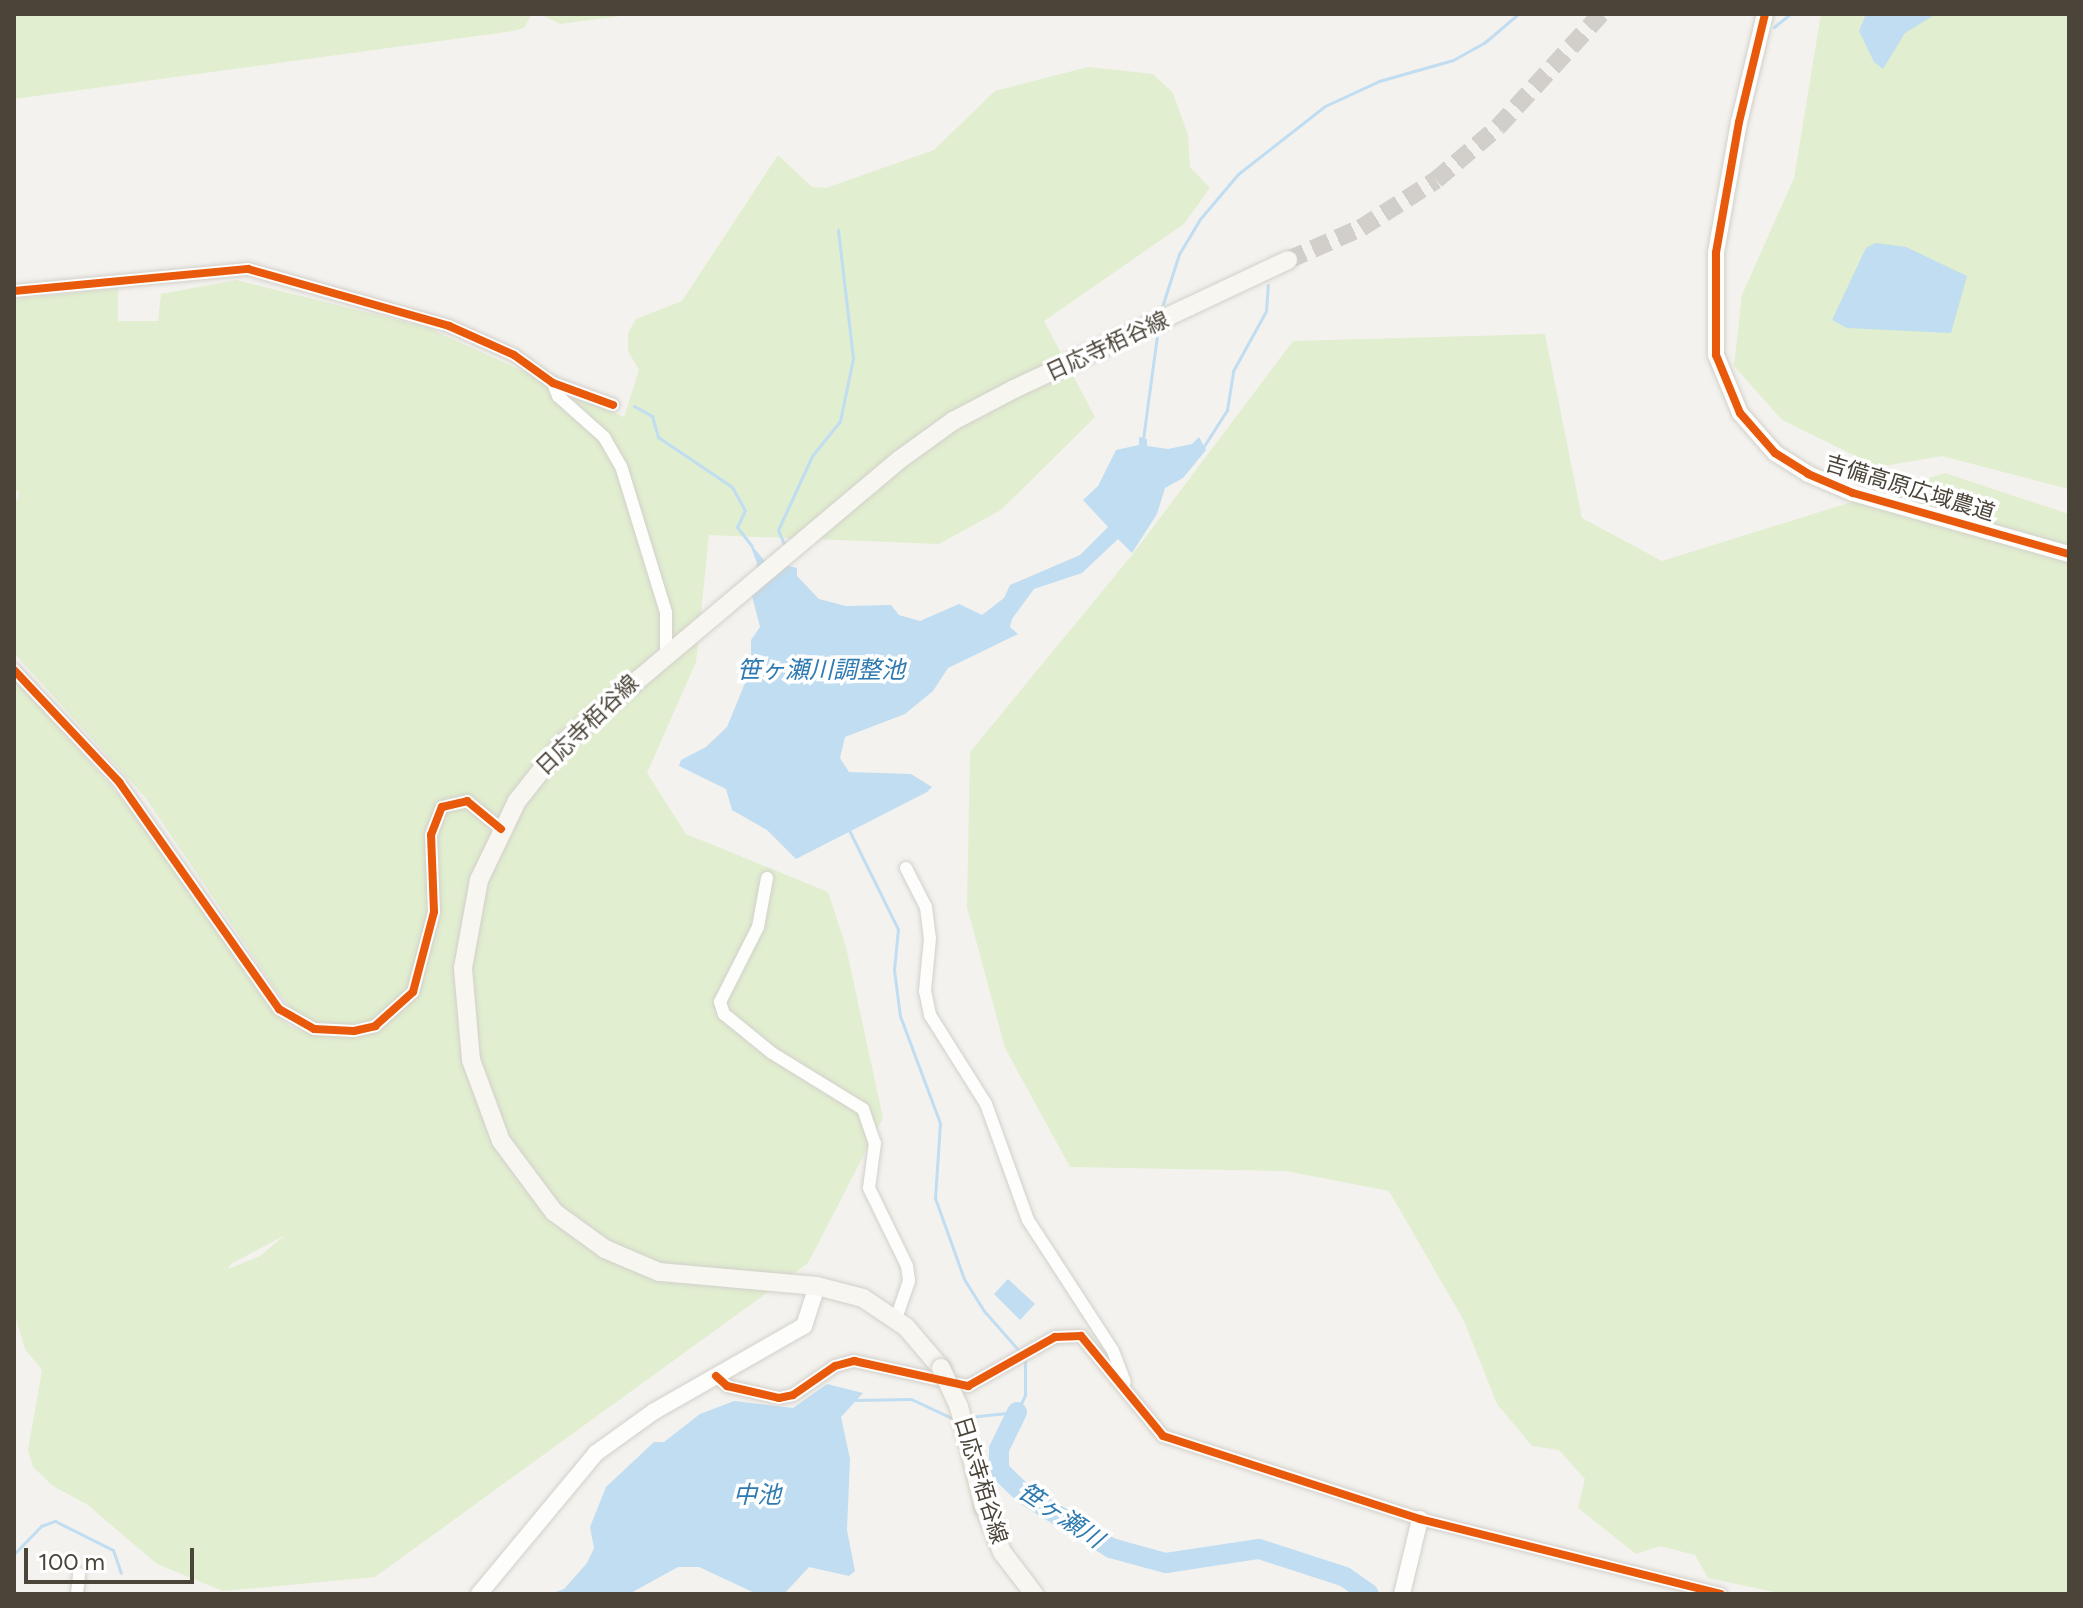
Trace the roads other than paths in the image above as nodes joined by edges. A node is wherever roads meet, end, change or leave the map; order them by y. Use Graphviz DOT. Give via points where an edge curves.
graph roads {
  1 [pos="1765,14"];
  2 [pos="1288,260"];
  3 [pos="14,291"];
  4 [pos="553,383"];
  5 [pos="613,405"];
  6 [pos="2069,554"];
  7 [pos="666,651"];
  8 [pos="14,670"];
  9 [pos="501,829"];
  10 [pos="906,868"];
  11 [pos="767,878"];
  12 [pos="817,1286"];
  13 [pos="896,1318"];
  14 [pos="716,1376"];
  15 [pos="1131,1396"];
  16 [pos="1420,1519"];
  17 [pos="79,1574"];
  18 [pos="77,1594"];
  19 [pos="479,1594"];
  20 [pos="1034,1594"];
  21 [pos="1402,1594"];
  22 [pos="1721,1594"];
  1 -- 6 [label="street, 吉備高原広域農道" via="1716,253 1716,355 1740,413 1775,453 1819,479"];
  2 -- 7 [label="main road, 日応寺栢谷線" via="965,415 899,460"];
  3 -- 4 [label="street" via="248,269 449,326 514,355"];
  4 -- 5 [label="street"];
  4 -- 7 [label="street" via="558,396 604,437 621,466 666,612"];
  7 -- 9 [label="main road, 日応寺栢谷線" via="563,743 534,776"];
  8 -- 9 [label="street" via="119,782 279,1009 314,1029 375,1026 413,992 434,912 431,835 442,807 467,801"];
  9 -- 12 [label="main road, 日応寺栢谷線" via="471,909 463,999 481,1098 516,1166 571,1226 632,1262 702,1279"];
  10 -- 15 [label="street" via="926,907 930,938 925,991 930,1015 986,1104 1028,1220 1113,1351"];
  11 -- 13 [label="street" via="758,927 720,1002 724,1014 772,1053 863,1109 875,1143 869,1188 907,1266 909,1281"];
  12 -- 13 [label="main road, 日応寺栢谷線" via="863,1298"];
  12 -- 14 [label="street" via="804,1326"];
  13 -- 20 [label="main road, 日応寺栢谷線, bridge" via="941,1368 959,1407 984,1507 1002,1552"];
  14 -- 15 [label="street" via="727,1386 779,1398 844,1362 968,1386 1055,1337 1081,1336"];
  14 -- 19 [label="street" via="596,1453"];
  15 -- 16 [label="street" via="1163,1436"];
  16 -- 21 [label="street"];
  16 -- 22 [label="street"];
  17 -- 18 [label="street"];
}
